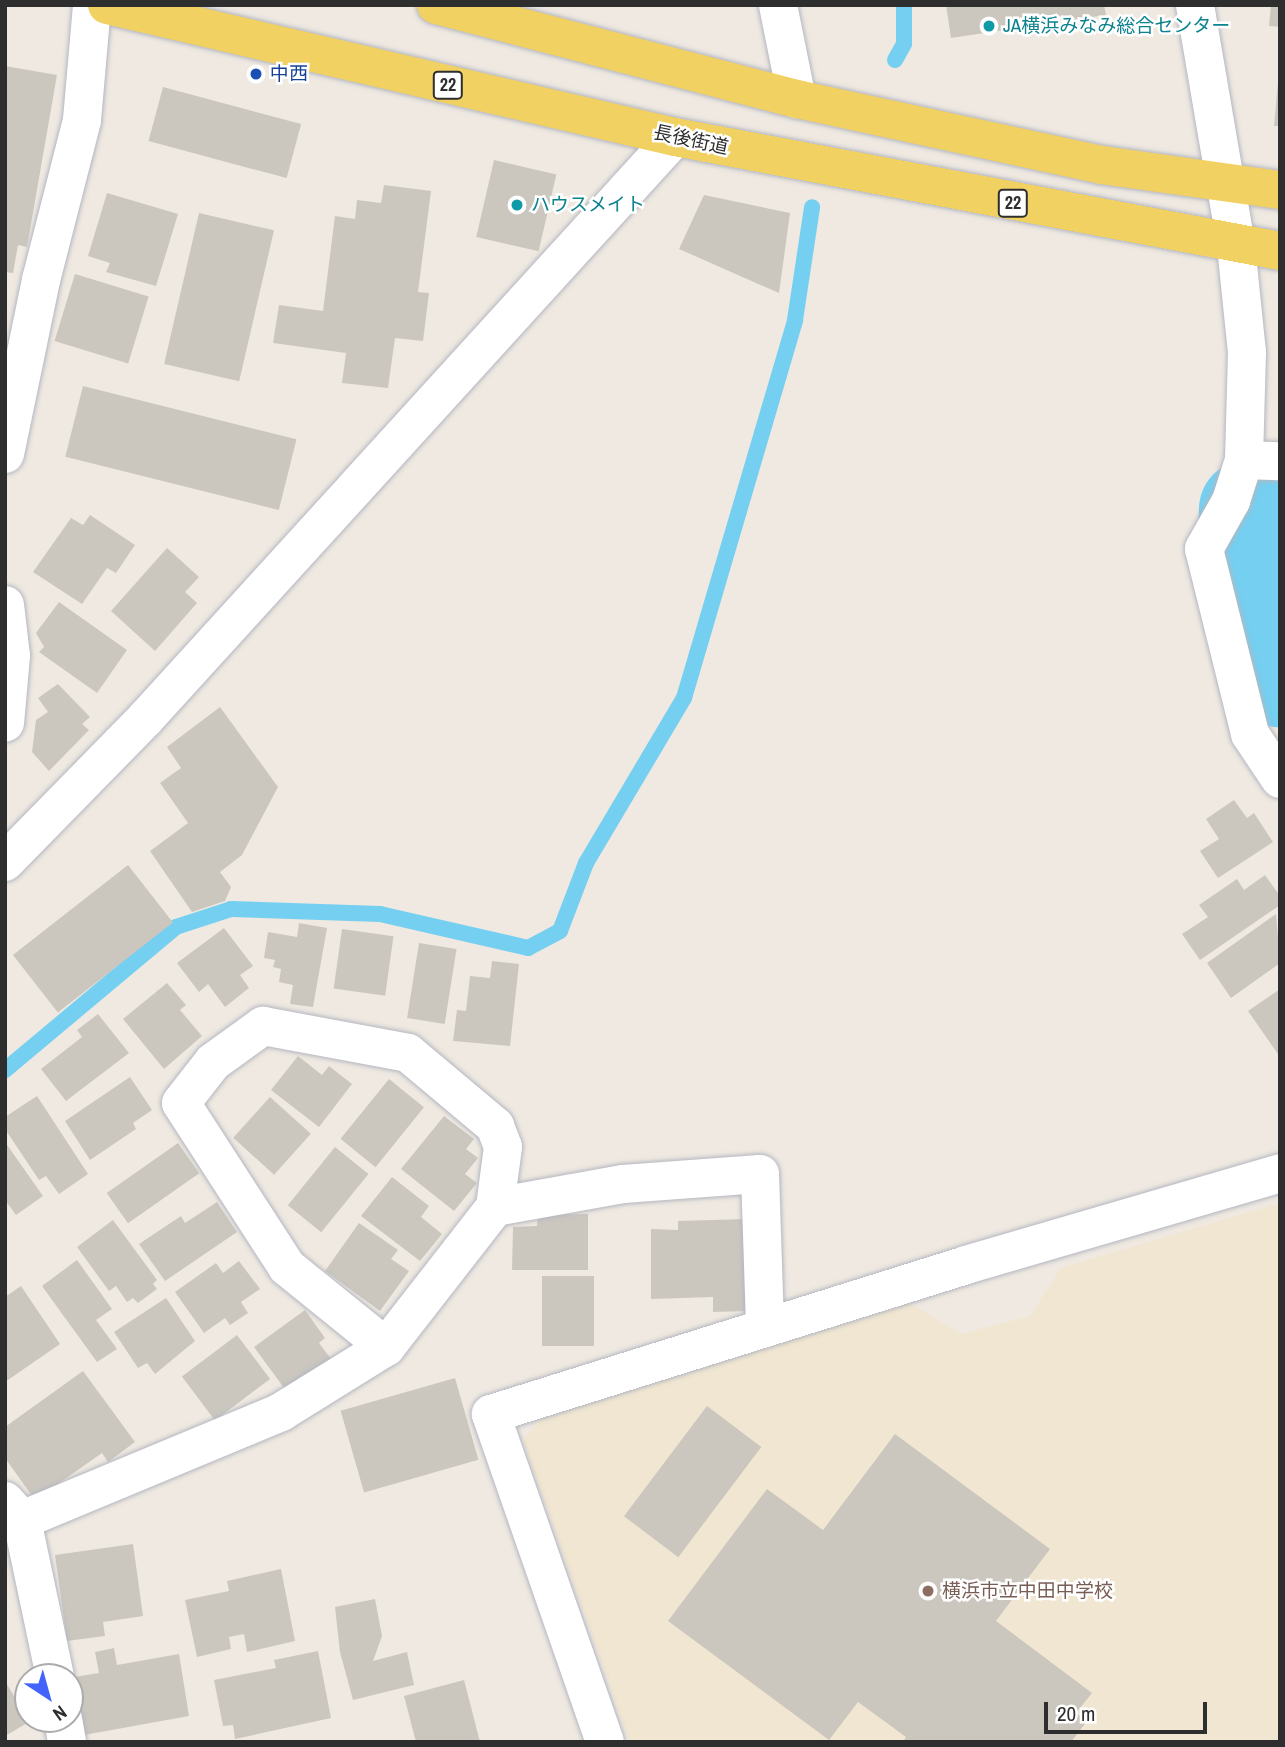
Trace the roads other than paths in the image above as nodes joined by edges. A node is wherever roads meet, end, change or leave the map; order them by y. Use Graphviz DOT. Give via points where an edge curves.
graph roads {
  1 [pos="92,5"];
  2 [pos="107,5"];
  3 [pos="436,5"];
  4 [pos="778,5"];
  5 [pos="1195,5"];
  6 [pos="797,99"];
  7 [pos="675,138"];
  8 [pos="1225,185"];
  9 [pos="1280,190"];
  10 [pos="1236,246"];
  11 [pos="1280,251"];
  12 [pos="5,454"];
  13 [pos="1262,461"];
  14 [pos="5,605"];
  15 [pos="5,723"];
  16 [pos="1280,779"];
  17 [pos="5,862"];
  18 [pos="1280,1173"];
  19 [pos="495,1207"];
  20 [pos="765,1328"];
  21 [pos="386,1347"];
  22 [pos="14,1511"];
  23 [pos="52,1663"];
  24 [pos="605,1742"];
  1 -- 12 [label="street" via="82,120 41,280"];
  2 -- 7 [label="main road, 長後街道 / 22"];
  3 -- 6 [label="main road"];
  4 -- 6 [label="street"];
  5 -- 8 [label="street"];
  6 -- 8 [label="main road" via="1101,165"];
  7 -- 10 [label="main road, 長後街道 / 22"];
  7 -- 17 [label="street" via="145,719"];
  8 -- 9 [label="main road"];
  8 -- 10 [label="street"];
  10 -- 11 [label="main road, 長後街道 / 22"];
  10 -- 13 [label="street"];
  13 -- 16 [label="street" via="1231,501 1204,548 1250,734"];
  14 -- 15 [label="street" via="11,656"];
  18 -- 20 [label="street"];
  19 -- 20 [label="street" via="624,1184 760,1174"];
  19 -- 21 [label="street"];
  19 -- 21 [label="street" via="503,1147 495,1126 408,1054 263,1026 213,1062 181,1103 287,1267"];
  20 -- 24 [label="street" via="491,1414"];
  21 -- 22 [label="street" via="281,1412"];
  22 -- 23 [label="street"];
}
